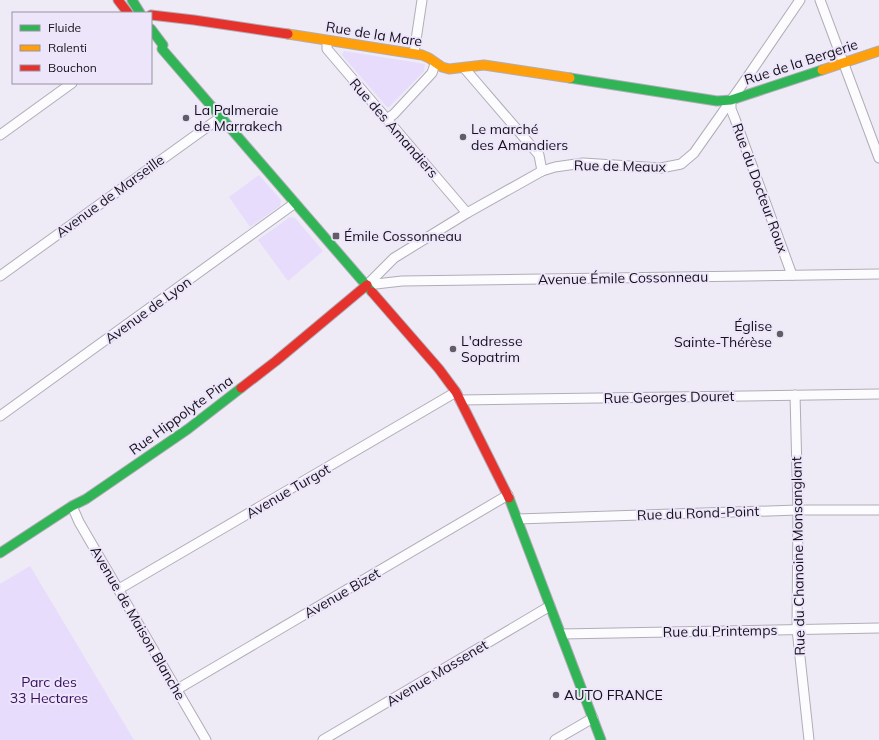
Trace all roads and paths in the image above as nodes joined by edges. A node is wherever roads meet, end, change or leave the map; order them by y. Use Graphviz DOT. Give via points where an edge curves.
graph roads {
  1 [pos="118,0"];
  2 [pos="123,0"];
  3 [pos="132,0"];
  4 [pos="422,0"];
  5 [pos="800,0"];
  6 [pos="820,0"];
  7 [pos="127,12"];
  8 [pos="132,12"];
  9 [pos="139,12"];
  10 [pos="152,15"];
  11 [pos="152,30"];
  12 [pos="327,40"];
  13 [pos="152,41"];
  14 [pos="162,48"];
  15 [pos="879,51"];
  16 [pos="414,54"];
  17 [pos="844,63"];
  18 [pos="435,64"];
  19 [pos="465,69"];
  20 [pos="71,84"];
  21 [pos="731,100"];
  22 [pos="221,116"];
  23 [pos="387,119"];
  24 [pos="0,135"];
  25 [pos="879,158"];
  26 [pos="542,171"];
  27 [pos="296,203"];
  28 [pos="468,213"];
  29 [pos="879,274"];
  30 [pos="792,275"];
  31 [pos="0,276"];
  32 [pos="367,285"];
  33 [pos="879,394"];
  34 [pos="795,395"];
  35 [pos="458,396"];
  36 [pos="0,416"];
  37 [pos="508,495"];
  38 [pos="72,506"];
  39 [pos="798,510"];
  40 [pos="879,510"];
  41 [pos="517,519"];
  42 [pos="0,553"];
  43 [pos="119,589"];
  44 [pos="550,606"];
  45 [pos="879,628"];
  46 [pos="797,629"];
  47 [pos="561,634"];
  48 [pos="176,690"];
  49 [pos="593,718"];
  50 [pos="206,740"];
  51 [pos="323,740"];
  52 [pos="555,740"];
  53 [pos="601,740"];
  54 [pos="809,740"];
  1 -- 7 [label="main road"];
  2 -- 8 [label="street"];
  3 -- 9 [label="main road"];
  4 -- 16 [label="street"];
  5 -- 21 [label="street, Rue de Meaux"];
  6 -- 17 [label="street"];
  10 -- 12 [label="main road, Rue de la Mare"];
  11 -- 14 [label="main road" via="163,45"];
  12 -- 16 [label="main road, Rue de la Mare"];
  12 -- 23 [label="street, Rue des Amandiers" via="327,48"];
  13 -- 14 [label="main road"];
  14 -- 22 [label="main road"];
  15 -- 17 [label="main road, Rue de la Bergerie"];
  16 -- 18 [label="main road, Rue de la Mare" via="431,59"];
  17 -- 21 [label="main road, Rue de la Bergerie"];
  17 -- 25 [label="street"];
  18 -- 19 [label="main road, Rue de la Mare" via="444,68"];
  18 -- 23 [label="street" via="432,73"];
  19 -- 21 [label="main road, Rue de la Mare" via="473,65 484,65 717,101"];
  19 -- 26 [label="street" via="539,155"];
  20 -- 24 [label="street"];
  21 -- 26 [label="street, Rue de Meaux" via="694,153 681,164 661,168 583,163"];
  21 -- 30 [label="street, Rue du Docteur Roux" via="734,119"];
  22 -- 27 [label="main road"];
  22 -- 31 [label="street, Avenue de Marseille"];
  23 -- 28 [label="street, Rue des Amandiers"];
  26 -- 28 [label="street, Rue de Meaux"];
  27 -- 32 [label="main road"];
  27 -- 36 [label="street, Avenue de Lyon"];
  28 -- 32 [label="street, Rue de Meaux" via="394,258"];
  29 -- 30 [label="street, Avenue Émile Cossonneau"];
  30 -- 32 [label="street, Avenue Émile Cossonneau" via="402,281"];
  32 -- 35 [label="main road" via="440,369"];
  32 -- 38 [label="main road, Rue Hippolyte Pina" via="218,407 86,499"];
  33 -- 34 [label="street, Rue Georges Douret"];
  34 -- 35 [label="street, Rue Georges Douret"];
  34 -- 39 [label="street, Rue du Chanoine Monsanglant"];
  35 -- 37 [label="main road"];
  35 -- 43 [label="street, Avenue Turgot"];
  37 -- 41 [label="main road"];
  37 -- 48 [label="street, Avenue Bizet"];
  38 -- 42 [label="main road, Rue Hippolyte Pina"];
  38 -- 43 [label="street, Avenue de Maison Blanche"];
  39 -- 40 [label="street, Rue du Rond-Point"];
  39 -- 41 [label="street, Rue du Rond-Point"];
  39 -- 46 [label="street, Rue du Chanoine Monsanglant"];
  41 -- 44 [label="main road"];
  43 -- 48 [label="street, Avenue de Maison Blanche"];
  44 -- 47 [label="main road"];
  44 -- 51 [label="street, Avenue Massenet"];
  45 -- 46 [label="street, Rue du Printemps"];
  46 -- 47 [label="street, Rue du Printemps"];
  46 -- 54 [label="street, Rue du Chanoine Monsanglant"];
  47 -- 49 [label="main road"];
  48 -- 50 [label="street, Avenue de Maison Blanche"];
  49 -- 52 [label="street"];
  49 -- 53 [label="main road"];
}
